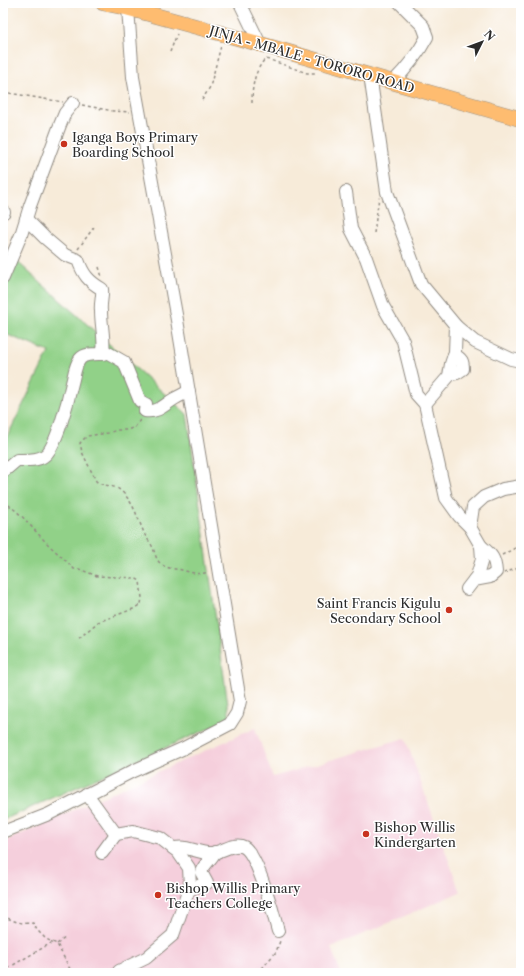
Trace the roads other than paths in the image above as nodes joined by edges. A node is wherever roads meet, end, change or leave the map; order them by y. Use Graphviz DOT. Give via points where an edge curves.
graph roads {
  1 [pos="103,3"];
  2 [pos="240,3"];
  3 [pos="400,3"];
  4 [pos="128,8"];
  5 [pos="260,44"];
  6 [pos="370,75"];
  7 [pos="393,82"];
  8 [pos="72,103"];
  9 [pos="521,119"];
  10 [pos="346,192"];
  11 [pos="26,219"];
  12 [pos="3,278"];
  13 [pos="456,326"];
  14 [pos="104,350"];
  15 [pos="521,361"];
  16 [pos="188,391"];
  17 [pos="425,404"];
  18 [pos="3,472"];
  19 [pos="521,486"];
  20 [pos="470,527"];
  21 [pos="481,546"];
  22 [pos="87,794"];
  23 [pos="3,832"];
  24 [pos="116,834"];
  25 [pos="173,848"];
  26 [pos="215,852"];
  27 [pos="102,853"];
  28 [pos="188,890"];
  29 [pos="278,931"];
  30 [pos="119,971"];
  1 -- 4 [label="main road, JINJA - MBALE - TORORO ROAD"];
  2 -- 5 [label="street"];
  3 -- 7 [label="street" via="423,26 427,37 420,52"];
  4 -- 5 [label="main road, JINJA - MBALE - TORORO ROAD"];
  4 -- 16 [label="street" via="133,78"];
  5 -- 6 [label="main road, JINJA - MBALE - TORORO ROAD"];
  6 -- 7 [label="main road, JINJA - MBALE - TORORO ROAD"];
  6 -- 13 [label="street" via="387,192 421,284"];
  7 -- 9 [label="main road, JINJA - MBALE - TORORO ROAD"];
  8 -- 11 [label="street" via="64,114"];
  10 -- 17 [label="street" via="351,229 366,258 383,306 403,341 416,394"];
  11 -- 12 [label="street"];
  11 -- 14 [label="street" via="65,255 78,260 83,274 102,289 100,310"];
  13 -- 15 [label="street" via="475,342"];
  13 -- 17 [label="street" via="450,374"];
  14 -- 16 [label="street" via="124,362 140,401 146,404 145,411 157,411"];
  14 -- 18 [label="street" via="103,354 84,356 80,359 60,426 48,452 38,458 17,460"];
  16 -- 22 [label="street" via="240,701 237,713 230,724"];
  17 -- 20 [label="street" via="446,498"];
  19 -- 20 [label="street" via="503,489 484,497 473,507"];
  20 -- 21 [label="street"];
  21 -- 21 [label="street" via="494,559 496,572 471,584 477,576 482,559"];
  22 -- 23 [label="street" via="49,814"];
  22 -- 24 [label="street"];
  24 -- 25 [label="street" via="133,831 160,838"];
  24 -- 27 [label="street"];
  25 -- 26 [label="street"];
  25 -- 28 [label="street" via="189,868"];
  26 -- 28 [label="street" via="201,872 207,883"];
  26 -- 29 [label="street" via="232,846 246,848 254,859"];
  28 -- 30 [label="street" via="173,935 146,958"];
}
